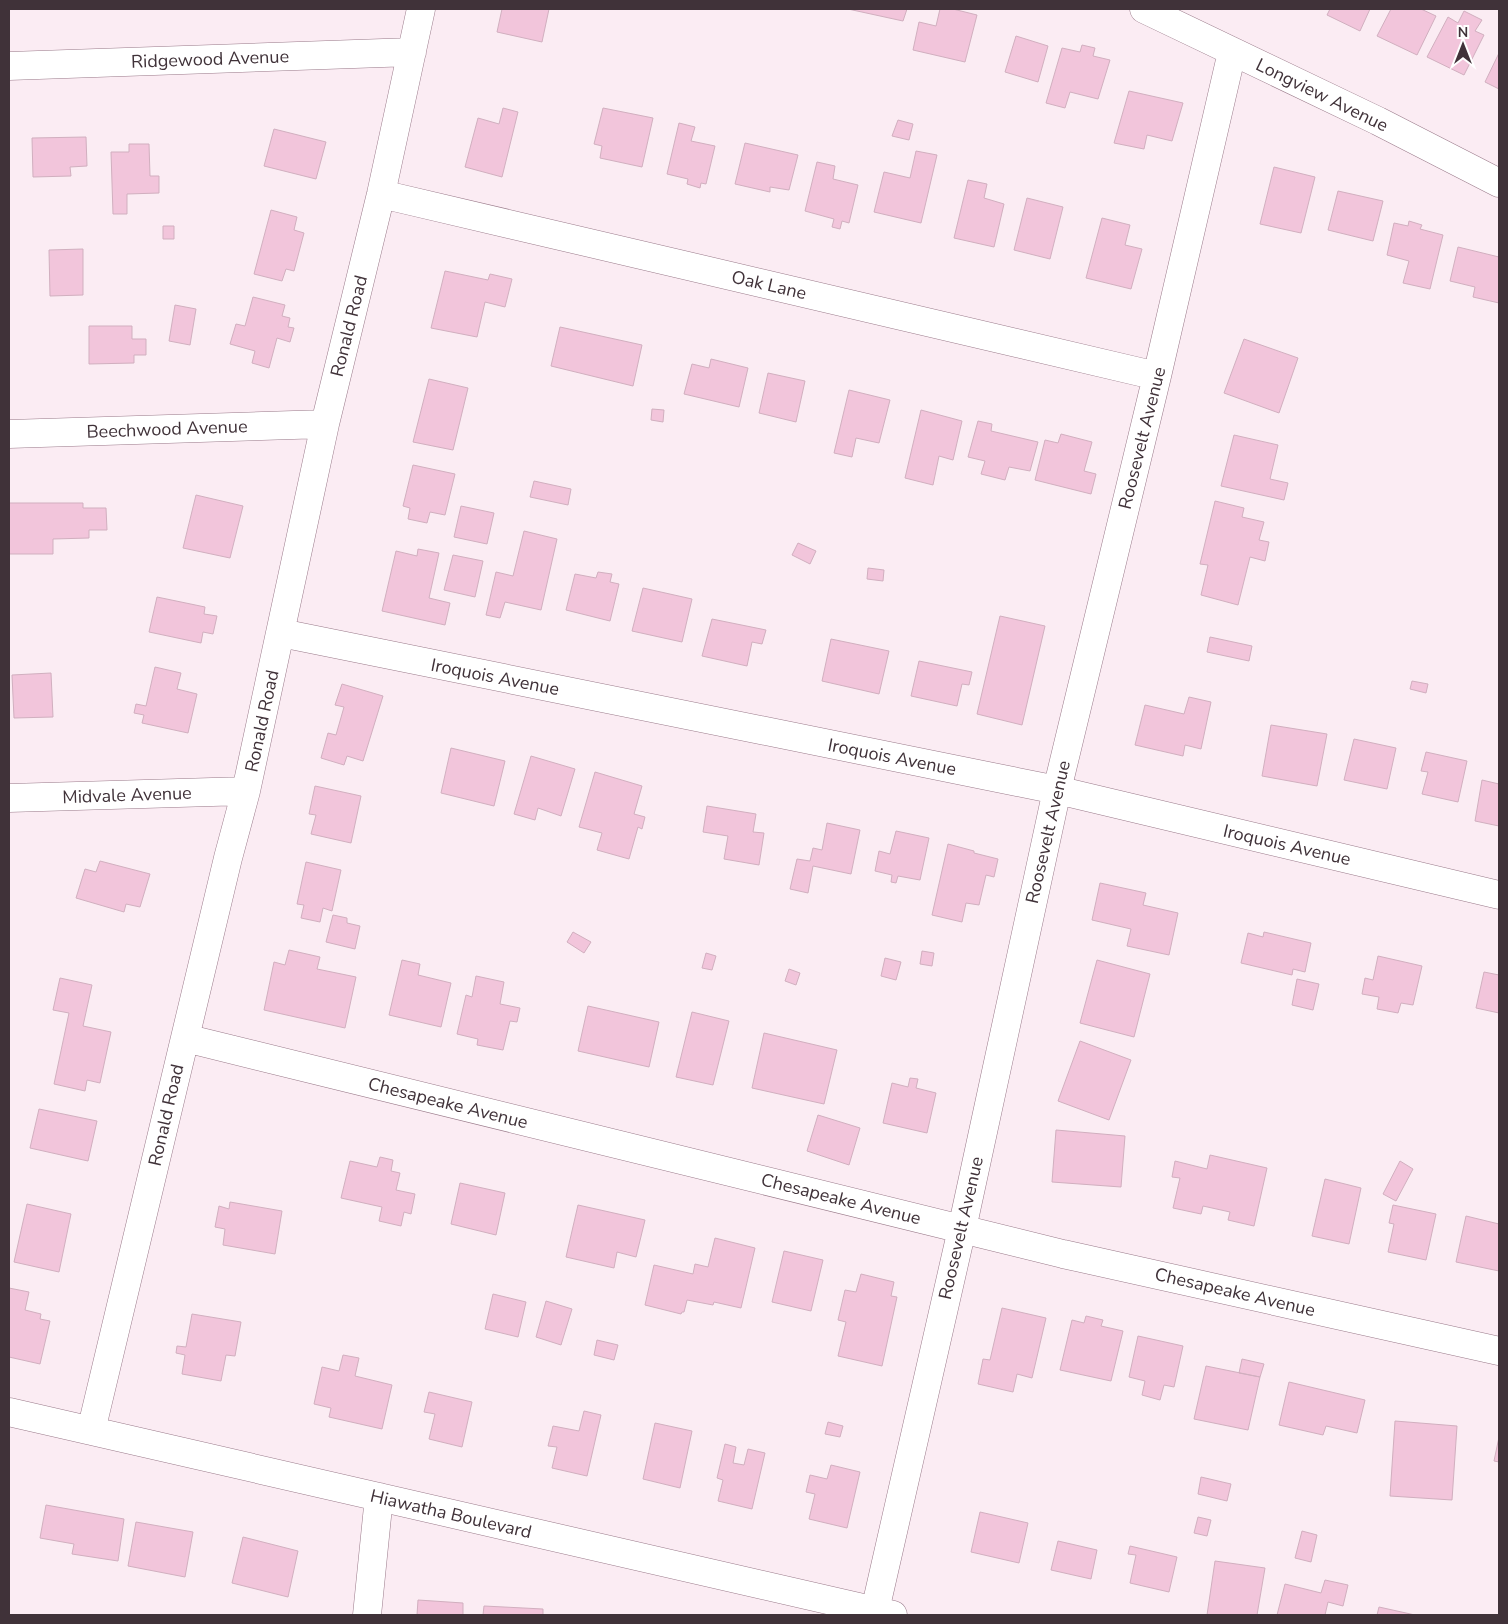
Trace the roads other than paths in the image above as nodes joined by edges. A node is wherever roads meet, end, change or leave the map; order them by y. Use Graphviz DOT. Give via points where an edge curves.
graph roads {
  1 [pos="421,9"];
  2 [pos="1144,9"];
  3 [pos="412,52"];
  4 [pos="1232,52"];
  5 [pos="9,66"];
  6 [pos="1499,183"];
  7 [pos="381,194"];
  8 [pos="1157,376"];
  9 [pos="325,424"];
  10 [pos="9,434"];
  11 [pos="281,633"];
  12 [pos="1057,790"];
  13 [pos="246,791"];
  14 [pos="9,798"];
  15 [pos="1499,895"];
  16 [pos="185,1038"];
  17 [pos="962,1229"];
  18 [pos="1499,1351"];
  19 [pos="9,1412"];
  20 [pos="91,1431"];
  21 [pos="379,1497"];
  22 [pos="881,1614"];
  23 [pos="367,1615"];
  1 -- 3 [label="street, Ronald Road"];
  2 -- 4 [label="street, Longview Avenue"];
  3 -- 5 [label="street, Ridgewood Avenue"];
  3 -- 7 [label="street, Ronald Road"];
  4 -- 6 [label="street, Longview Avenue"];
  4 -- 8 [label="street, Roosevelt Avenue"];
  7 -- 8 [label="street, Oak Lane"];
  7 -- 9 [label="street, Ronald Road"];
  8 -- 12 [label="street, Roosevelt Avenue"];
  9 -- 10 [label="street, Beechwood Avenue"];
  9 -- 11 [label="street, Ronald Road"];
  11 -- 12 [label="street, Iroquois Avenue"];
  11 -- 13 [label="street, Ronald Road"];
  12 -- 15 [label="street, Iroquois Avenue"];
  12 -- 17 [label="street, Roosevelt Avenue"];
  13 -- 14 [label="street, Midvale Avenue"];
  13 -- 16 [label="street, Ronald Road"];
  16 -- 17 [label="street, Chesapeake Avenue"];
  16 -- 20 [label="street, Ronald Road"];
  17 -- 18 [label="street, Chesapeake Avenue"];
  17 -- 22 [label="street, Roosevelt Avenue"];
  19 -- 20 [label="street, Hiawatha Boulevard"];
  20 -- 21 [label="street, Hiawatha Boulevard"];
  21 -- 22 [label="street, Hiawatha Boulevard"];
  21 -- 23 [label="street"];
}
